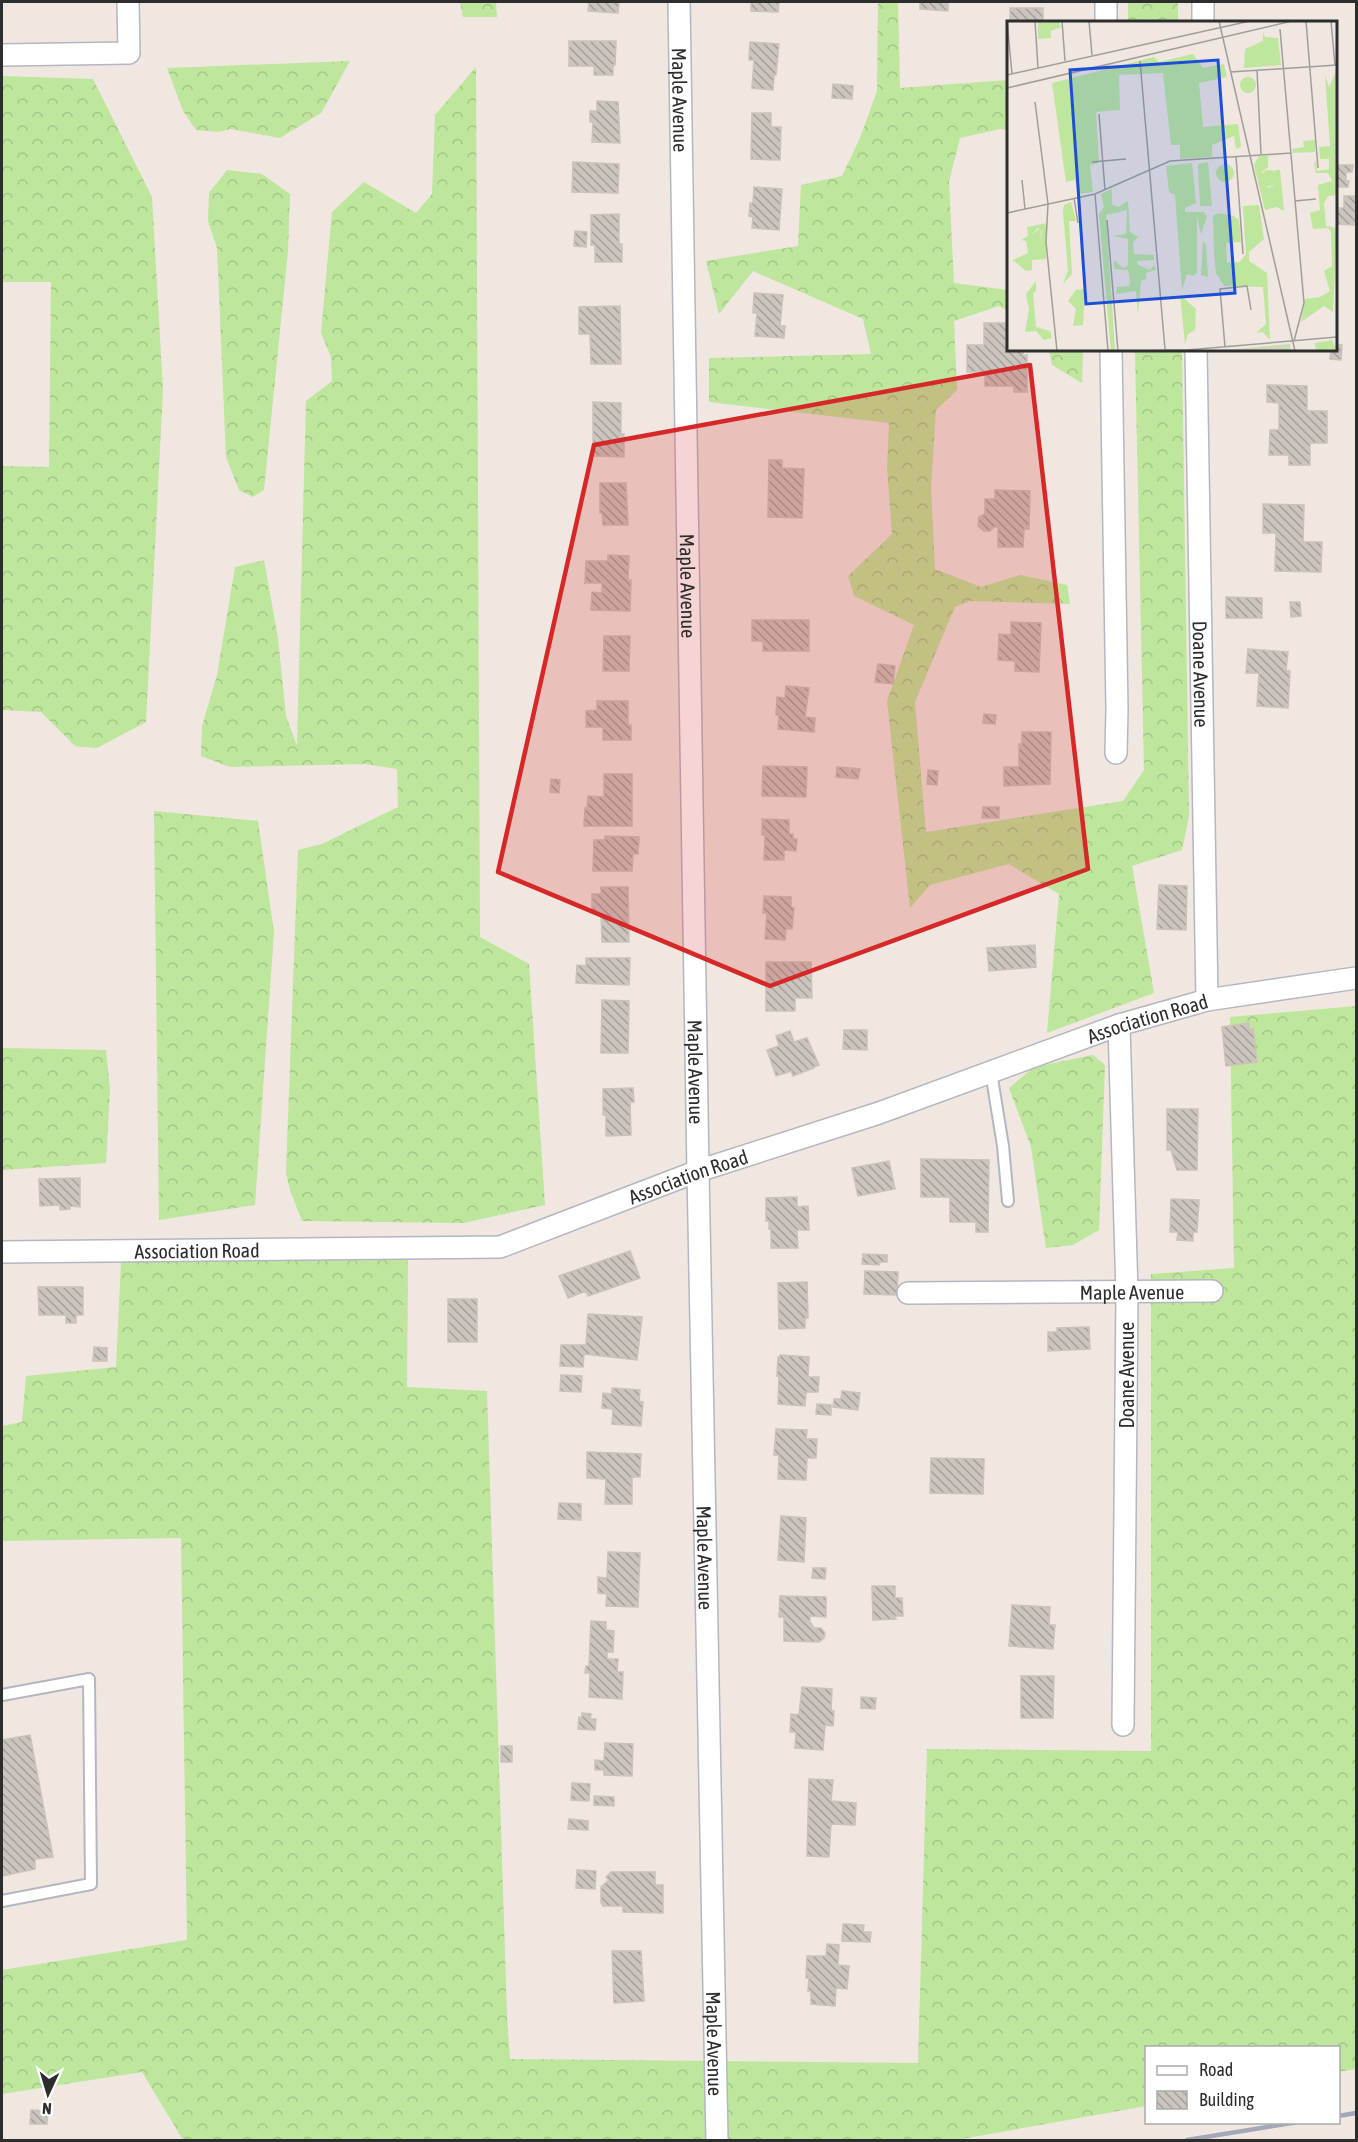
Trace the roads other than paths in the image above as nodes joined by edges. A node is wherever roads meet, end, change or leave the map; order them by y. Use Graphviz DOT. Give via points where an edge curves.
graph roads {
  1 [pos="128,2"];
  2 [pos="679,2"];
  3 [pos="1106,2"];
  4 [pos="1203,2"];
  5 [pos="1106,21"];
  6 [pos="1203,21"];
  7 [pos="2,56"];
  8 [pos="1111,351"];
  9 [pos="1196,351"];
  10 [pos="1116,753"];
  11 [pos="1356,978"];
  12 [pos="1207,1000"];
  13 [pos="1119,1025"];
  14 [pos="991,1072"];
  15 [pos="698,1171"];
  16 [pos="1008,1201"];
  17 [pos="2,1252"];
  18 [pos="1212,1291"];
  19 [pos="908,1293"];
  20 [pos="1126,1293"];
  21 [pos="2,1695"];
  22 [pos="1123,1725"];
  23 [pos="2,1901"];
  24 [pos="717,2140"];
  1 -- 7 [label="street" via="129,53"];
  2 -- 15 [label="street, Maple Avenue"];
  3 -- 5 [label="street"];
  4 -- 6 [label="street"];
  8 -- 10 [label="street"];
  9 -- 12 [label="street, Doane Avenue"];
  11 -- 12 [label="street, Association Road"];
  12 -- 13 [label="street, Association Road"];
  13 -- 14 [label="street, Association Road"];
  13 -- 20 [label="street, Doane Avenue"];
  14 -- 15 [label="street, Association Road"];
  14 -- 16 [label="lane"];
  15 -- 17 [label="street, Association Road" via="500,1247"];
  15 -- 24 [label="street, Maple Avenue"];
  18 -- 20 [label="street, Maple Avenue"];
  19 -- 20 [label="street, Maple Avenue"];
  20 -- 22 [label="street, Doane Avenue"];
  21 -- 23 [label="lane" via="89,1679 91,1884"];
}
